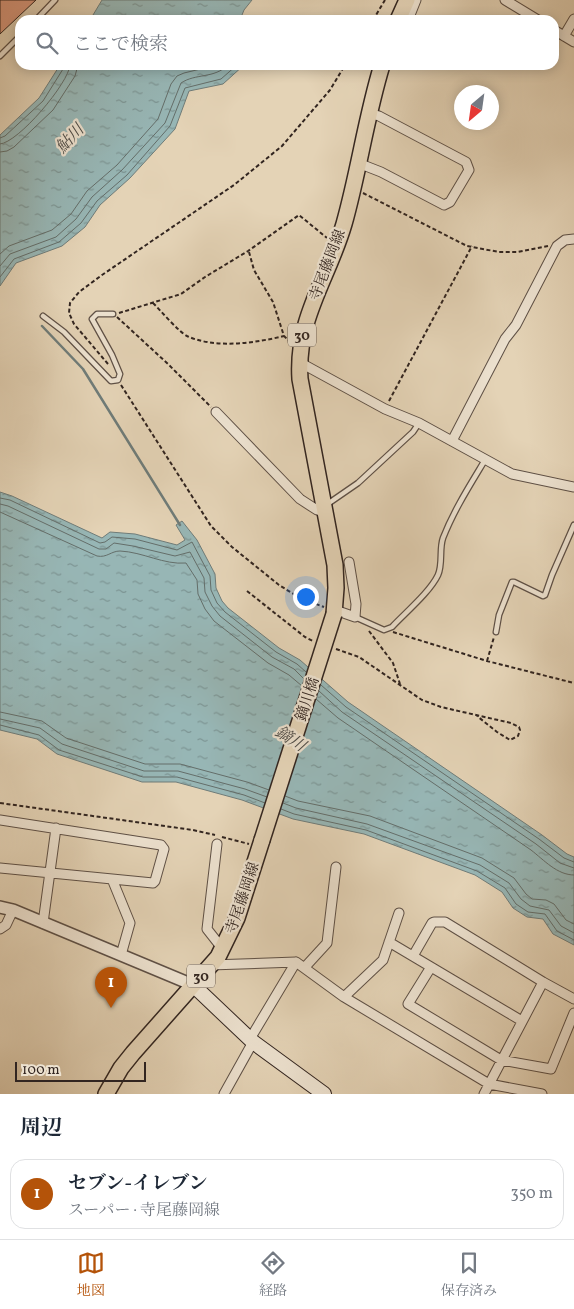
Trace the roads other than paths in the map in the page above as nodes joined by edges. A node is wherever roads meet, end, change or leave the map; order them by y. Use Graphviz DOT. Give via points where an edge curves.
graph roads {
  1 [pos="55,0"];
  2 [pos="407,0"];
  3 [pos="416,0"];
  4 [pos="505,0"];
  5 [pos="41,15"];
  6 [pos="400,15"];
  7 [pos="410,15"];
  8 [pos="530,15"];
  9 [pos="574,19"];
  10 [pos="559,33"];
  11 [pos="564,36"];
  12 [pos="15,41"];
  13 [pos="574,42"];
  14 [pos="0,56"];
  15 [pos="381,70"];
  16 [pos="370,113"];
  17 [pos="358,163"];
  18 [pos="574,239"];
  19 [pos="113,314"];
  20 [pos="43,316"];
  21 [pos="300,355"];
  22 [pos="216,412"];
  23 [pos="419,422"];
  24 [pos="452,440"];
  25 [pos="484,460"];
  26 [pos="574,487"];
  27 [pos="325,508"];
  28 [pos="574,525"];
  29 [pos="349,562"];
  30 [pos="334,612"];
  31 [pos="355,617"];
  32 [pos="496,632"];
  33 [pos="0,820"];
  34 [pos="56,828"];
  35 [pos="261,843"];
  36 [pos="217,844"];
  37 [pos="336,867"];
  38 [pos="0,868"];
  39 [pos="49,872"];
  40 [pos="112,879"];
  41 [pos="0,907"];
  42 [pos="13,910"];
  43 [pos="399,912"];
  44 [pos="42,923"];
  45 [pos="0,930"];
  46 [pos="389,942"];
  47 [pos="224,946"];
  48 [pos="121,955"];
  49 [pos="413,956"];
  50 [pos="296,962"];
  51 [pos="210,965"];
  52 [pos="305,967"];
  53 [pos="431,967"];
  54 [pos="543,982"];
  55 [pos="193,985"];
  56 [pos="344,997"];
  57 [pos="574,999"];
  58 [pos="574,1013"];
  59 [pos="522,1020"];
  60 [pos="251,1040"];
  61 [pos="501,1060"];
  62 [pos="488,1084"];
  63 [pos="106,1094"];
  64 [pos="224,1094"];
  65 [pos="324,1094"];
  66 [pos="484,1094"];
  67 [pos="542,1094"];
  1 -- 5 [label="lane"];
  2 -- 6 [label="main road"];
  3 -- 7 [label="street"];
  4 -- 8 [label="street"];
  9 -- 11 [label="street"];
  10 -- 11 [label="street"];
  11 -- 13 [label="street"];
  12 -- 14 [label="lane"];
  15 -- 16 [label="main road, 寺尾藤岡線 / 30"];
  16 -- 17 [label="main road, 寺尾藤岡線 / 30"];
  16 -- 17 [label="street" via="466,162 468,170 450,202 444,205"];
  17 -- 21 [label="main road, 寺尾藤岡線 / 30" via="336,246 306,320"];
  18 -- 24 [label="street" via="565,240 557,246"];
  19 -- 20 [label="lane" via="97,314 92,319 120,374 118,380 111,381 64,332"];
  21 -- 23 [label="street" via="384,409"];
  21 -- 27 [label="main road, 寺尾藤岡線 / 30" via="300,379"];
  22 -- 27 [label="street" via="300,499 317,510"];
  23 -- 24 [label="street"];
  23 -- 27 [label="lane" via="413,432 358,483"];
  24 -- 25 [label="street"];
  25 -- 26 [label="street" via="512,474"];
  25 -- 31 [label="lane" via="443,539 439,574 427,590 388,629"];
  27 -- 30 [label="main road, 寺尾藤岡線 / 30" via="336,571"];
  28 -- 32 [label="lane" via="546,595 512,582"];
  29 -- 31 [label="street"];
  30 -- 31 [label="street"];
  30 -- 35 [label="main road, 鏑川橋 / 30, bridge"];
  33 -- 34 [label="street"];
  34 -- 39 [label="street"];
  34 -- 40 [label="street" via="161,845 164,849 153,883"];
  35 -- 47 [label="main road, 寺尾藤岡線 / 30" via="238,918"];
  36 -- 47 [label="street" via="207,929"];
  37 -- 52 [label="street" via="327,943"];
  38 -- 39 [label="street"];
  39 -- 40 [label="street"];
  39 -- 44 [label="street"];
  40 -- 48 [label="street" via="130,923"];
  41 -- 42 [label="street"];
  42 -- 44 [label="street"];
  42 -- 45 [label="street"];
  43 -- 46 [label="street"];
  44 -- 48 [label="street"];
  46 -- 49 [label="street"];
  46 -- 56 [label="street" via="383,960"];
  47 -- 51 [label="main road, 寺尾藤岡線 / 30"];
  48 -- 55 [label="street"];
  49 -- 53 [label="street"];
  49 -- 54 [label="street" via="432,923 445,922"];
  50 -- 51 [label="street"];
  50 -- 52 [label="street"];
  50 -- 60 [label="street"];
  51 -- 55 [label="main road, 寺尾藤岡線 / 30"];
  52 -- 56 [label="street"];
  53 -- 59 [label="street"];
  53 -- 61 [label="street" via="408,1004"];
  54 -- 57 [label="street"];
  54 -- 59 [label="street"];
  55 -- 60 [label="main road"];
  55 -- 63 [label="main road, 寺尾藤岡線 / 30" via="121,1068"];
  56 -- 62 [label="street"];
  58 -- 61 [label="street" via="551,1069"];
  59 -- 61 [label="street"];
  60 -- 64 [label="street"];
  60 -- 65 [label="main road"];
  61 -- 62 [label="street"];
  62 -- 66 [label="street"];
  62 -- 67 [label="street"];
}
